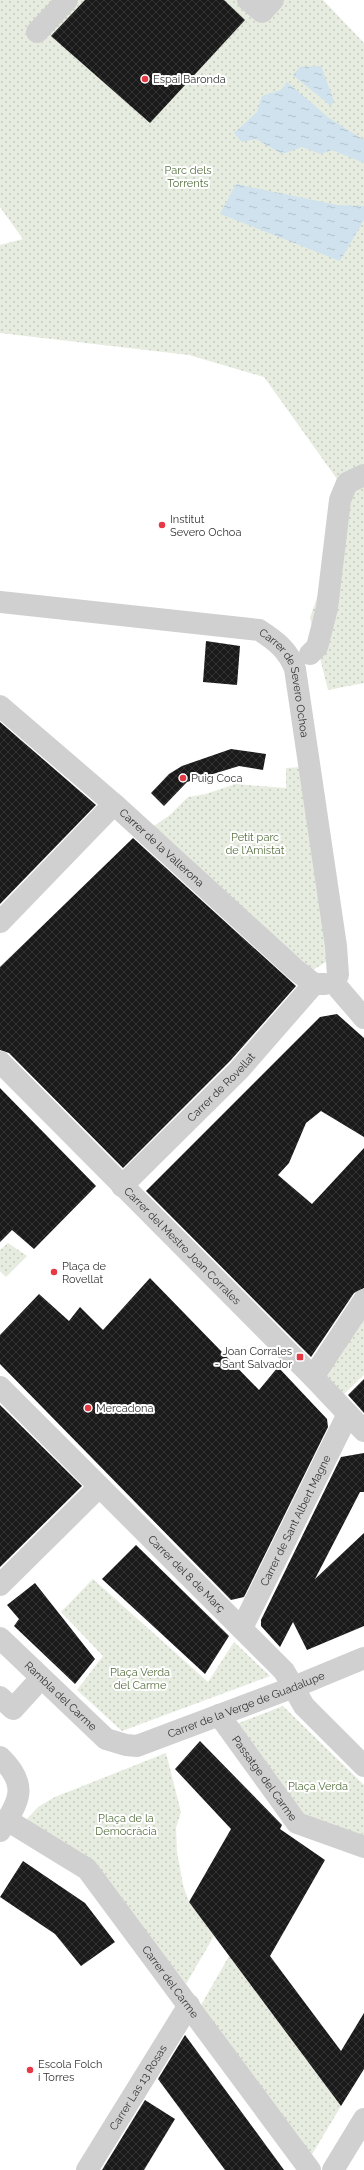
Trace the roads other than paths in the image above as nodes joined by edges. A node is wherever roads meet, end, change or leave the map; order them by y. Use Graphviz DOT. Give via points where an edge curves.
graph roads {
  1 [pos="67,0"];
  2 [pos="248,0"];
  3 [pos="273,0"];
  4 [pos="38,32"];
  5 [pos="364,475"];
  6 [pos="0,602"];
  7 [pos="310,654"];
  8 [pos="0,706"];
  9 [pos="114,804"];
  10 [pos="0,922"];
  11 [pos="329,983"];
  12 [pos="364,1018"];
  13 [pos="0,1062"];
  14 [pos="122,1186"];
  15 [pos="364,1300"];
  16 [pos="313,1377"];
  17 [pos="0,1387"];
  18 [pos="348,1414"];
  19 [pos="364,1431"];
  20 [pos="99,1486"];
  21 [pos="0,1586"];
  22 [pos="242,1628"];
  23 [pos="0,1638"];
  24 [pos="364,1658"];
  25 [pos="33,1687"];
  26 [pos="294,1687"];
  27 [pos="0,1697"];
  28 [pos="219,1715"];
  29 [pos="126,1745"];
  30 [pos="0,1757"];
  31 [pos="364,1766"];
  32 [pos="4,1826"];
  33 [pos="364,1847"];
  34 [pos="189,2005"];
  35 [pos="364,2119"];
  36 [pos="87,2170"];
  37 [pos="310,2170"];
  38 [pos="332,2170"];
  1 -- 4 [label="street"];
  2 -- 3 [label="street" via="262,12"];
  5 -- 7 [label="street" via="347,483 340,500 327,608 317,646"];
  6 -- 11 [label="street, Carrer de Severo Ochoa" via="259,630 278,642 290,657 295,669 336,946"];
  8 -- 9 [label="street, Carrer de la Vallerona"];
  9 -- 10 [label="street"];
  9 -- 11 [label="street, Carrer de la Vallerona"];
  11 -- 12 [label="street, Carrer de la Vallerona"];
  11 -- 14 [label="street, Carrer de Rovellat"];
  13 -- 14 [label="street, Carrer del Mestre Joan Corrales"];
  14 -- 16 [label="street, Carrer del Mestre Joan Corrales"];
  15 -- 16 [label="street"];
  16 -- 18 [label="street, Carrer del Mestre Joan Corrales"];
  17 -- 20 [label="street, Carrer del 8 de Març"];
  18 -- 19 [label="street, Carrer del Mestre Joan Corrales"];
  18 -- 22 [label="street, Carrer de Sant Albert Magne"];
  20 -- 21 [label="street"];
  20 -- 22 [label="street, Carrer del 8 de Març"];
  22 -- 26 [label="street, Carrer del 8 de Març" via="284,1671"];
  23 -- 29 [label="street, Rambla del Carme" via="106,1739"];
  24 -- 26 [label="street, Carrer de la Verge de Guadalupe"];
  25 -- 27 [label="street, Rambla del Carme" via="13,1709"];
  26 -- 28 [label="street, Carrer de la Verge de Guadalupe"];
  26 -- 31 [label="street, Carrer del 8 de Març" via="304,1706"];
  28 -- 29 [label="street, Carrer de la Verge de Guadalupe" via="137,1746"];
  28 -- 33 [label="street, Passatge del Carme" via="297,1823"];
  30 -- 32 [label="street" via="17,1777 20,1785 19,1796"];
  32 -- 34 [label="street, Carrer del Carme" via="87,1869"];
  34 -- 36 [label="street, Carrer Las 13 Rosas"];
  34 -- 37 [label="street, Carrer del Carme"];
  35 -- 38 [label="street"];
}
